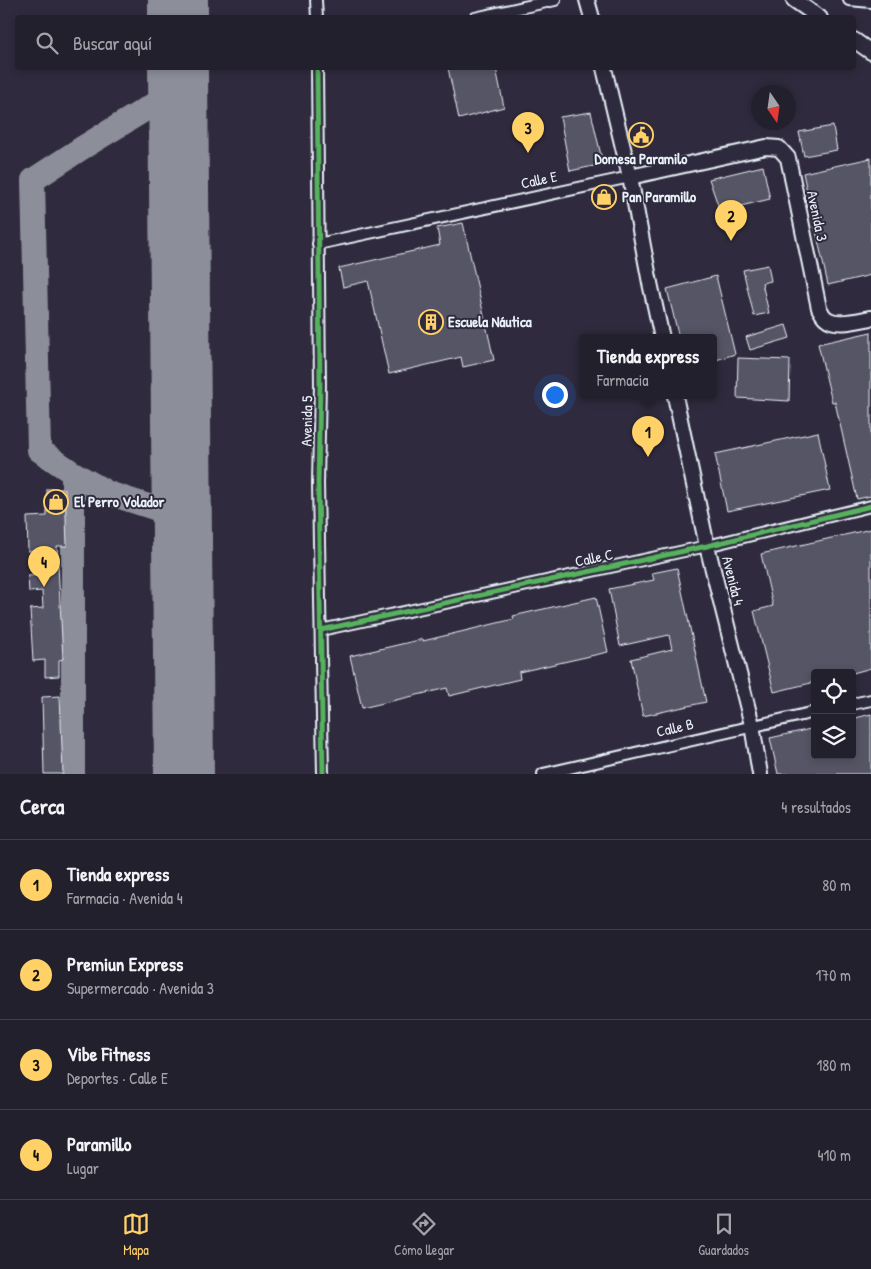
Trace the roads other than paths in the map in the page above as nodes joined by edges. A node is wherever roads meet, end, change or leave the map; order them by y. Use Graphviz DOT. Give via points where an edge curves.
graph roads {
  1 [pos="316,0"];
  2 [pos="556,0"];
  3 [pos="588,0"];
  4 [pos="794,0"];
  5 [pos="849,0"];
  6 [pos="871,2"];
  7 [pos="317,15"];
  8 [pos="488,15"];
  9 [pos="591,15"];
  10 [pos="816,15"];
  11 [pos="856,41"];
  12 [pos="871,52"];
  13 [pos="317,70"];
  14 [pos="604,70"];
  15 [pos="766,147"];
  16 [pos="630,177"];
  17 [pos="318,244"];
  18 [pos="871,318"];
  19 [pos="661,334"];
  20 [pos="676,399"];
  21 [pos="871,506"];
  22 [pos="708,546"];
  23 [pos="321,630"];
  24 [pos="871,700"];
  25 [pos="856,703"];
  26 [pos="811,713"];
  27 [pos="752,725"];
  28 [pos="323,774"];
  29 [pos="543,774"];
  30 [pos="760,774"];
  1 -- 7 [label="street"];
  2 -- 8 [label="street"];
  3 -- 9 [label="main road"];
  4 -- 10 [label="main road"];
  5 -- 6 [label="street"];
  11 -- 12 [label="main road"];
  13 -- 17 [label="street, Avenida 5"];
  14 -- 16 [label="main road"];
  15 -- 16 [label="main road, Calle E"];
  15 -- 18 [label="main road, Avenida 3" via="779,148 788,158 819,308 824,317 832,322"];
  16 -- 17 [label="street, Calle E"];
  16 -- 19 [label="main road"];
  17 -- 23 [label="street, Avenida 5"];
  20 -- 22 [label="main road, Avenida 4"];
  21 -- 22 [label="street, Calle C"];
  22 -- 23 [label="street, Calle C"];
  22 -- 27 [label="main road, Avenida 4"];
  23 -- 28 [label="street, Avenida 5"];
  24 -- 25 [label="street"];
  26 -- 27 [label="street, Calle B"];
  27 -- 29 [label="street, Calle B"];
  27 -- 30 [label="main road, Avenida 4"];
}
